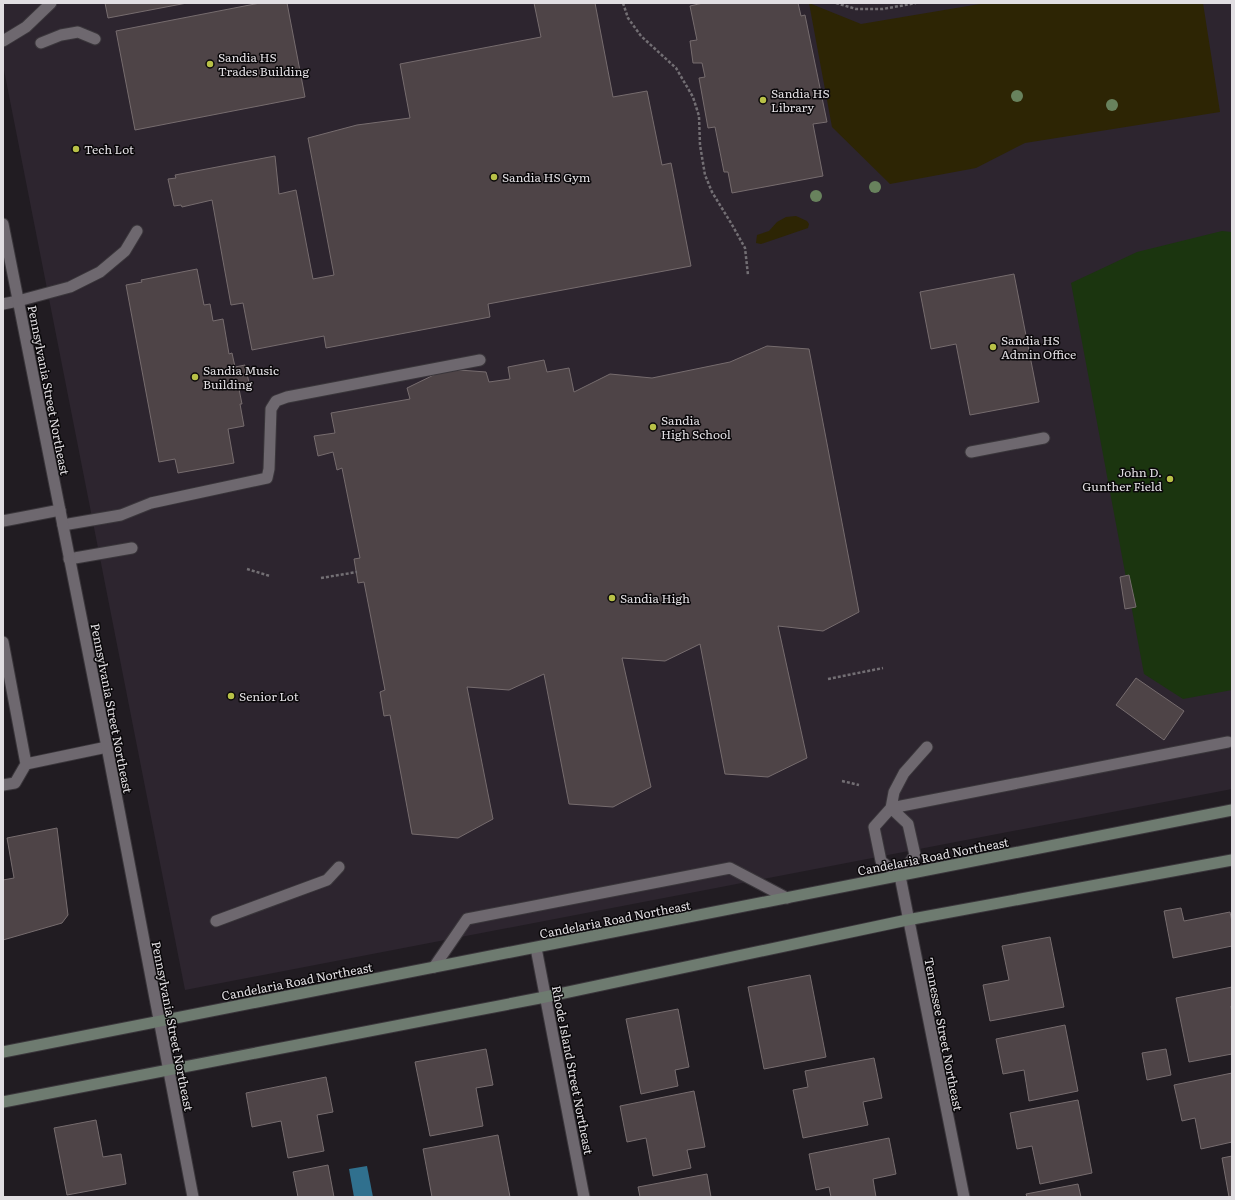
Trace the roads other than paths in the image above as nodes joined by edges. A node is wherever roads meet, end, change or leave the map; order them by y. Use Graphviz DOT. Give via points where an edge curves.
graph roads {
  1 [pos="51,3"];
  2 [pos="95,39"];
  3 [pos="3,41"];
  4 [pos="41,43"];
  5 [pos="3,224"];
  6 [pos="137,231"];
  7 [pos="18,301"];
  8 [pos="3,304"];
  9 [pos="480,360"];
  10 [pos="1044,438"];
  11 [pos="971,452"];
  12 [pos="60,510"];
  13 [pos="3,521"];
  14 [pos="62,525"];
  15 [pos="132,548"];
  16 [pos="69,559"];
  17 [pos="3,642"];
  18 [pos="1228,742"];
  19 [pos="107,747"];
  20 [pos="927,747"];
  21 [pos="26,764"];
  22 [pos="3,785"];
  23 [pos="891,808"];
  24 [pos="1232,810"];
  25 [pos="1232,860"];
  26 [pos="339,868"];
  27 [pos="900,876"];
  28 [pos="787,898"];
  29 [pos="908,920"];
  30 [pos="216,921"];
  31 [pos="536,948"];
  32 [pos="434,967"];
  33 [pos="545,997"];
  34 [pos="158,1021"];
  35 [pos="3,1052"];
  36 [pos="168,1070"];
  37 [pos="3,1102"];
  38 [pos="193,1197"];
  39 [pos="584,1197"];
  40 [pos="964,1197"];
  1 -- 3 [label="street" via="26,27"];
  2 -- 4 [label="street" via="78,32"];
  5 -- 7 [label="street, Pennsylvania Street Northeast"];
  6 -- 7 [label="street" via="125,251 100,272 70,287"];
  7 -- 8 [label="street"];
  7 -- 12 [label="street, Pennsylvania Street Northeast"];
  9 -- 14 [label="street" via="276,401 271,409 267,478 151,503 121,514"];
  10 -- 11 [label="street"];
  12 -- 13 [label="street"];
  12 -- 14 [label="street, Pennsylvania Street Northeast"];
  14 -- 16 [label="street, Pennsylvania Street Northeast"];
  15 -- 16 [label="street"];
  16 -- 19 [label="street, Pennsylvania Street Northeast"];
  17 -- 21 [label="street"];
  18 -- 23 [label="street"];
  19 -- 21 [label="street"];
  19 -- 34 [label="street, Pennsylvania Street Northeast"];
  20 -- 23 [label="street" via="904,773 894,792"];
  21 -- 22 [label="street" via="15,783"];
  23 -- 27 [label="street" via="908,824 915,855"];
  23 -- 27 [label="street" via="874,827 881,861"];
  24 -- 27 [label="main road, Candelaria Road Northeast"];
  25 -- 29 [label="main road"];
  26 -- 30 [label="street" via="327,880"];
  27 -- 28 [label="main road, Candelaria Road Northeast"];
  27 -- 29 [label="street, Tennessee Street Northeast"];
  28 -- 31 [label="main road, Candelaria Road Northeast"];
  28 -- 32 [label="street" via="730,868 467,919"];
  29 -- 33 [label="main road"];
  29 -- 40 [label="street, Tennessee Street Northeast"];
  31 -- 32 [label="main road, Candelaria Road Northeast"];
  31 -- 33 [label="street, Rhode Island Street Northeast"];
  32 -- 34 [label="main road, Candelaria Road Northeast"];
  33 -- 36 [label="main road"];
  33 -- 39 [label="street, Rhode Island Street Northeast"];
  34 -- 35 [label="main road, Candelaria Road Northeast"];
  34 -- 36 [label="street, Pennsylvania Street Northeast"];
  36 -- 37 [label="main road"];
  36 -- 38 [label="street, Pennsylvania Street Northeast"];
}
